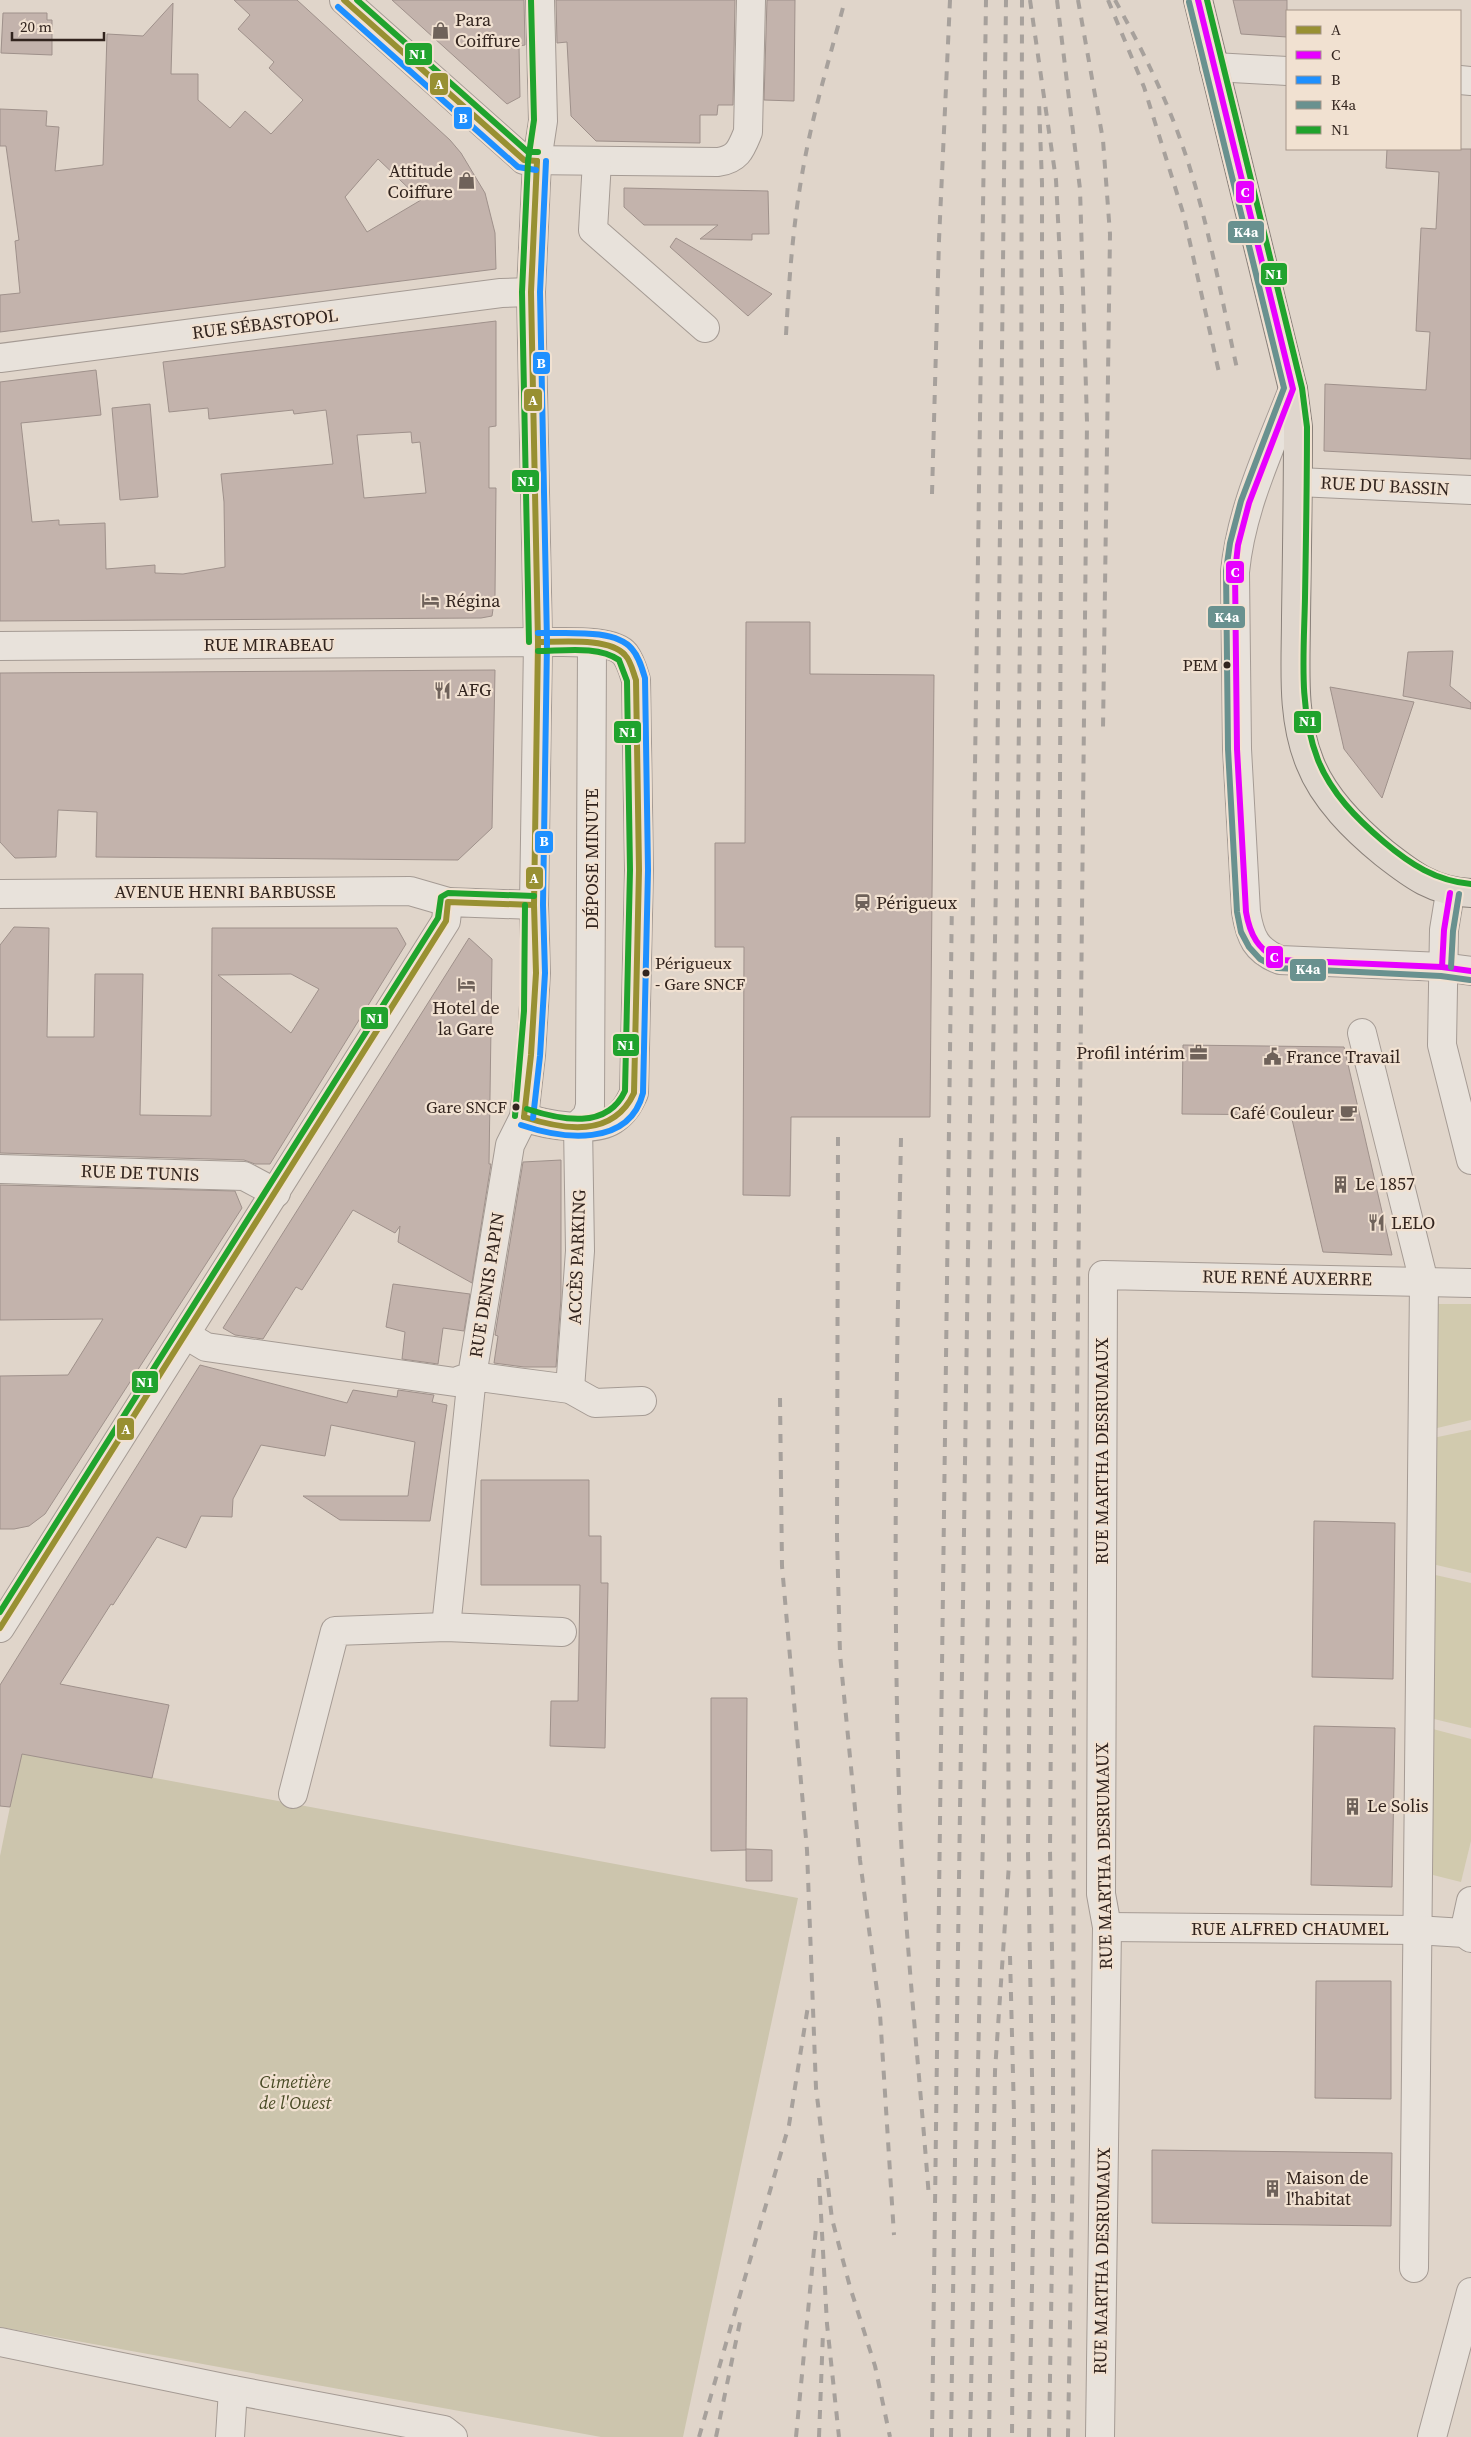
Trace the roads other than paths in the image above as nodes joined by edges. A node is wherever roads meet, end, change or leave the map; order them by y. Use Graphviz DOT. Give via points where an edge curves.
graph roads {
  1 [pos="344,0"];
  2 [pos="540,0"];
  3 [pos="750,0"];
  4 [pos="1198,0"];
  5 [pos="1214,67"];
  6 [pos="1286,71"];
  7 [pos="537,161"];
  8 [pos="597,161"];
  9 [pos="531,292"];
  10 [pos="705,328"];
  11 [pos="0,358"];
  12 [pos="1293,390"];
  13 [pos="1298,482"];
  14 [pos="1471,490"];
  15 [pos="538,642"];
  16 [pos="592,644"];
  17 [pos="0,646"];
  18 [pos="1460,893"];
  19 [pos="0,894"];
  20 [pos="448,902"];
  21 [pos="534,905"];
  22 [pos="1442,967"];
  23 [pos="1471,971"];
  24 [pos="1362,1033"];
  25 [pos="524,1117"];
  26 [pos="578,1126"];
  27 [pos="1471,1160"];
  28 [pos="0,1169"];
  29 [pos="276,1193"];
  30 [pos="1103,1275"];
  31 [pos="1424,1282"];
  32 [pos="1471,1283"];
  33 [pos="186,1335"];
  34 [pos="472,1376"];
  35 [pos="570,1389"];
  36 [pos="642,1401"];
  37 [pos="0,1628"];
  38 [pos="446,1628"];
  39 [pos="562,1632"];
  40 [pos="293,1794"];
  41 [pos="1471,1901"];
  42 [pos="1107,1927"];
  43 [pos="1416,1930"];
  44 [pos="1467,1935"];
  45 [pos="1414,2268"];
  46 [pos="1471,2292"];
  47 [pos="0,2342"];
  48 [pos="233,2390"];
  49 [pos="1440,2436"];
  50 [pos="230,2437"];
  51 [pos="453,2437"];
  52 [pos="1100,2437"];
  1 -- 7 [label="street" via="524,160"];
  2 -- 7 [label="street, RUE DENIS PAPIN" via="543,121"];
  3 -- 8 [label="street" via="748,132 731,160"];
  4 -- 5 [label="main road"];
  5 -- 6 [label="street"];
  5 -- 12 [label="main road"];
  7 -- 8 [label="street"];
  7 -- 9 [label="street, RUE DENIS PAPIN"];
  8 -- 10 [label="street" via="593,230"];
  9 -- 11 [label="street, RUE SÉBASTOPOL" via="501,293"];
  9 -- 15 [label="street, RUE DENIS PAPIN"];
  12 -- 13 [label="main road" via="1298,427"];
  12 -- 22 [label="street" via="1249,503 1235,572 1237,749 1249,932 1257,947 1280,960"];
  13 -- 14 [label="street, RUE DU BASSIN"];
  13 -- 18 [label="main road" via="1296,684 1301,739 1310,765 1338,809 1369,841 1429,885"];
  15 -- 16 [label="street"];
  15 -- 17 [label="street, RUE MIRABEAU"];
  15 -- 21 [label="street, RUE DENIS PAPIN"];
  16 -- 26 [label="street, DÉPOSE MINUTE" via="590,1106 587,1116"];
  16 -- 26 [label="street" via="606,644 625,654 636,680 639,870 634,1093 627,1109 612,1121"];
  18 -- 22 [label="street" via="1444,930"];
  19 -- 20 [label="street, AVENUE HENRI BARBUSSE" via="410,891"];
  20 -- 21 [label="street, AVENUE HENRI BARBUSSE"];
  20 -- 29 [label="street" via="446,921"];
  21 -- 25 [label="street, RUE DENIS PAPIN" via="536,973"];
  22 -- 23 [label="street"];
  22 -- 27 [label="street" via="1442,1045"];
  24 -- 31 [label="street"];
  25 -- 26 [label="street" via="554,1126"];
  25 -- 34 [label="street, RUE DENIS PAPIN" via="510,1145"];
  26 -- 35 [label="street, ACCÈS PARKING" via="580,1251"];
  28 -- 29 [label="street, RUE DE TUNIS" via="244,1176"];
  29 -- 33 [label="street"];
  30 -- 31 [label="street, RUE RENÉ AUXERRE"];
  30 -- 42 [label="street, RUE MARTHA DESRUMAUX" via="1102,1894"];
  31 -- 32 [label="street, RUE RENÉ AUXERRE"];
  31 -- 43 [label="street"];
  33 -- 34 [label="street, RUE DENIS PAPIN" via="215,1348 456,1382"];
  33 -- 37 [label="street"];
  34 -- 35 [label="street"];
  34 -- 38 [label="street"];
  35 -- 36 [label="street" via="595,1403"];
  38 -- 39 [label="street"];
  38 -- 40 [label="street" via="335,1631"];
  41 -- 44 [label="street"];
  42 -- 43 [label="street, RUE ALFRED CHAUMEL"];
  42 -- 52 [label="street, RUE MARTHA DESRUMAUX"];
  43 -- 44 [label="street, RUE ALFRED CHAUMEL"];
  43 -- 45 [label="street"];
  46 -- 49 [label="street"];
  47 -- 48 [label="street"];
  48 -- 50 [label="street"];
  48 -- 51 [label="street" via="444,2430"];
}
